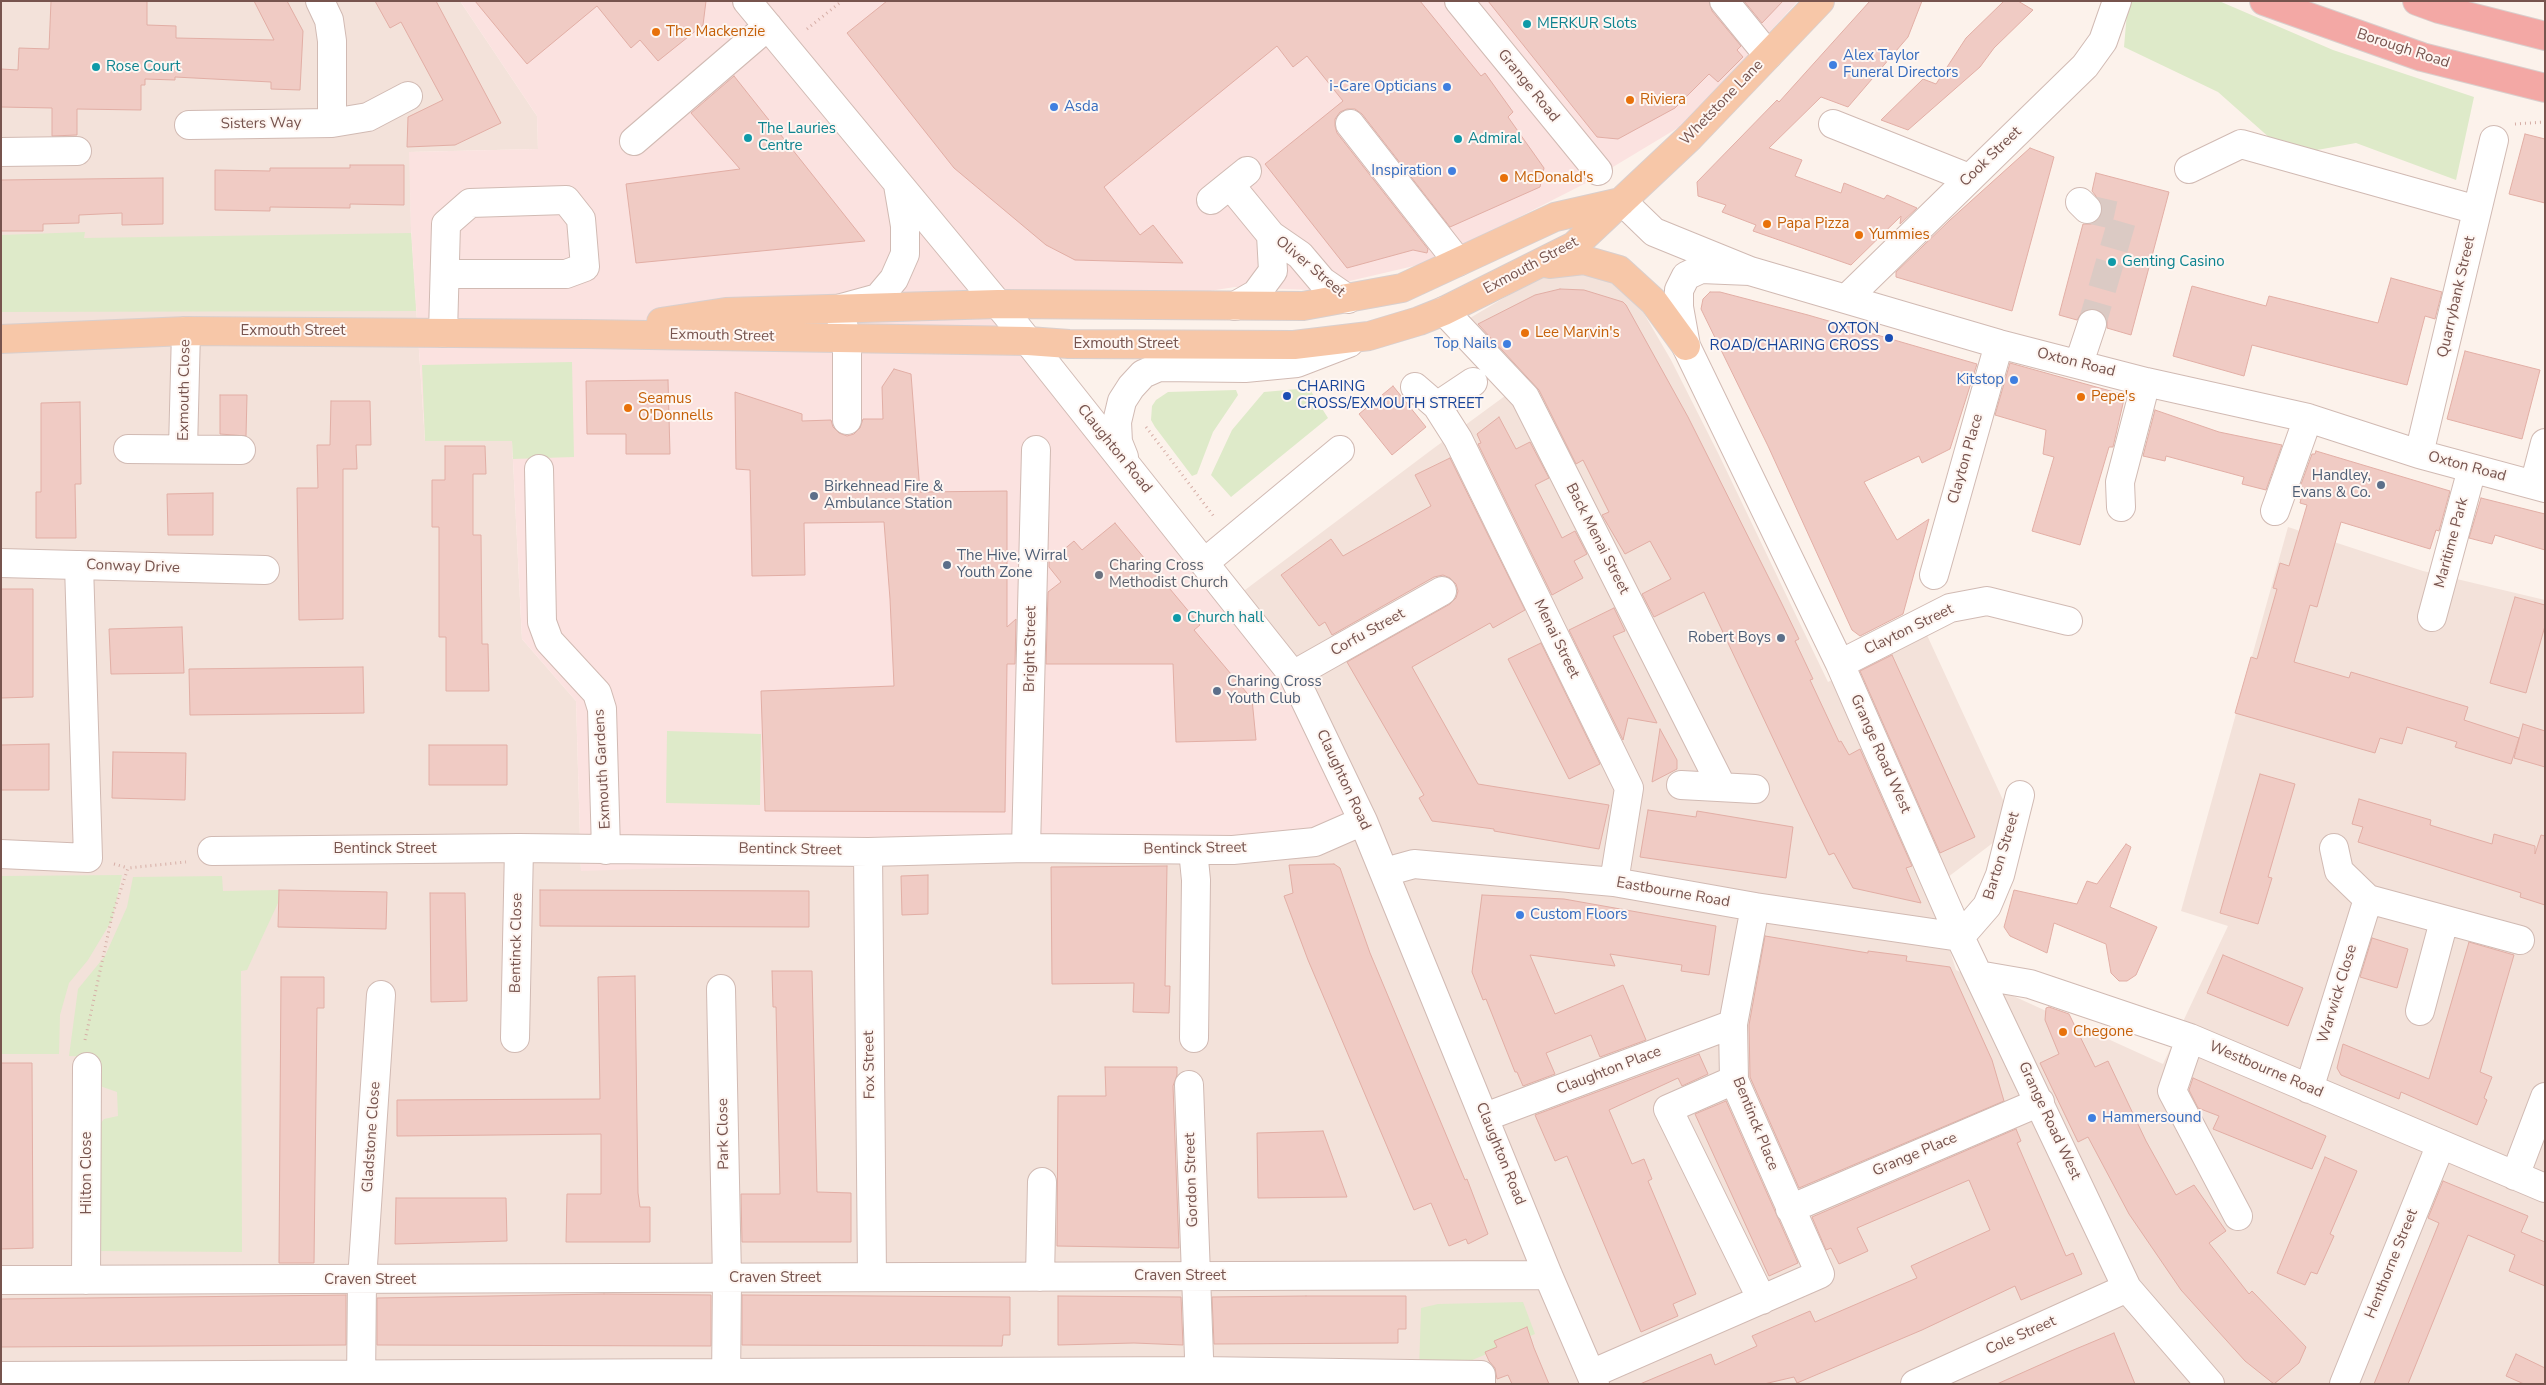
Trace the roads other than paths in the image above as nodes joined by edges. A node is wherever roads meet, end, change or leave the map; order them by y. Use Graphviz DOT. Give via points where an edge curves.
graph roads {
  1 [pos="320,1"];
  2 [pos="748,1"];
  3 [pos="1459,1"];
  4 [pos="1724,1"];
  5 [pos="1820,1"];
  6 [pos="2117,1"];
  7 [pos="2264,1"];
  8 [pos="2417,1"];
  9 [pos="776,36"];
  10 [pos="2545,36"];
  11 [pos="1768,56"];
  12 [pos="2545,88"];
  13 [pos="408,96"];
  14 [pos="332,123"];
  15 [pos="1350,124"];
  16 [pos="1833,124"];
  17 [pos="189,125"];
  18 [pos="2494,140"];
  19 [pos="634,141"];
  20 [pos="77,151"];
  21 [pos="1,152"];
  22 [pos="2189,169"];
  23 [pos="1598,171"];
  24 [pos="1970,178"];
  25 [pos="898,184"];
  26 [pos="1230,185"];
  27 [pos="1623,202"];
  28 [pos="2478,210"];
  29 [pos="1271,235"];
  30 [pos="1458,262"];
  31 [pos="1535,266"];
  32 [pos="1750,271"];
  33 [pos="444,274"];
  34 [pos="1846,299"];
  35 [pos="1348,300"];
  36 [pos="998,304"];
  37 [pos="1235,306"];
  38 [pos="838,309"];
  39 [pos="1444,311"];
  40 [pos="2092,324"];
  41 [pos="186,330"];
  42 [pos="443,332"];
  43 [pos="585,334"];
  44 [pos="1369,336"];
  45 [pos="847,338"];
  46 [pos="1,339"];
  47 [pos="1028,341"];
  48 [pos="1999,344"];
  49 [pos="1686,346"];
  50 [pos="2079,363"];
  51 [pos="1473,382"];
  52 [pos="2146,382"];
  53 [pos="1415,386"];
  54 [pos="1437,406"];
  55 [pos="2308,418"];
  56 [pos="846,420"];
  57 [pos="2545,443"];
  58 [pos="128,449"];
  59 [pos="183,449"];
  60 [pos="241,450"];
  61 [pos="1036,450"];
  62 [pos="1340,450"];
  63 [pos="2419,454"];
  64 [pos="1127,464"];
  65 [pos="539,469"];
  66 [pos="2472,469"];
  67 [pos="2539,487"];
  68 [pos="2121,507"];
  69 [pos="2276,511"];
  70 [pos="1,563"];
  71 [pos="1204,563"];
  72 [pos="79,565"];
  73 [pos="265,570"];
  74 [pos="1934,575"];
  75 [pos="1442,591"];
  76 [pos="2432,618"];
  77 [pos="2068,621"];
  78 [pos="1840,664"];
  79 [pos="1293,675"];
  80 [pos="1681,785"];
  81 [pos="1722,787"];
  82 [pos="1755,789"];
  83 [pos="2020,794"];
  84 [pos="1363,821"];
  85 [pos="519,848"];
  86 [pos="1026,848"];
  87 [pos="2334,848"];
  88 [pos="606,850"];
  89 [pos="1194,850"];
  90 [pos="212,851"];
  91 [pos="868,852"];
  92 [pos="1,854"];
  93 [pos="1384,872"];
  94 [pos="1614,882"];
  95 [pos="2368,900"];
  96 [pos="1755,907"];
  97 [pos="2444,921"];
  98 [pos="1960,937"];
  99 [pos="2520,940"];
  100 [pos="1978,975"];
  101 [pos="721,989"];
  102 [pos="381,994"];
  103 [pos="2420,1011"];
  104 [pos="1732,1024"];
  105 [pos="515,1038"];
  106 [pos="1194,1038"];
  107 [pos="2190,1038"];
  108 [pos="87,1067"];
  109 [pos="1734,1080"];
  110 [pos="1190,1084"];
  111 [pos="2309,1089"];
  112 [pos="2545,1097"];
  113 [pos="2040,1102"];
  114 [pos="1485,1117"];
  115 [pos="2441,1144"];
  116 [pos="2516,1176"];
  117 [pos="1042,1182"];
  118 [pos="2545,1188"];
  119 [pos="1790,1209"];
  120 [pos="2238,1216"];
  121 [pos="1548,1275"];
  122 [pos="1195,1276"];
  123 [pos="1040,1277"];
  124 [pos="727,1278"];
  125 [pos="872,1278"];
  126 [pos="1,1280"];
  127 [pos="86,1280"];
  128 [pos="362,1280"];
  129 [pos="2127,1288"];
  130 [pos="1762,1300"];
  131 [pos="1,1376"];
  132 [pos="361,1378"];
  133 [pos="726,1378"];
  134 [pos="1200,1378"];
  135 [pos="1593,1379"];
  136 [pos="1481,1384"];
  137 [pos="1915,1384"];
  138 [pos="2210,1384"];
  139 [pos="2344,1384"];
  1 -- 14 [label="street" via="332,41"];
  2 -- 9 [label="street, Claughton Road"];
  3 -- 23 [label="street, Grange Road"];
  4 -- 11 [label="street"];
  5 -- 11 [label="main road, Whetstone Lane"];
  6 -- 24 [label="street, Cook Street" via="2103,41 2085,66"];
  7 -- 12 [label="highway, Borough Road" via="2422,57"];
  8 -- 10 [label="highway"];
  9 -- 19 [label="street"];
  9 -- 25 [label="street, Claughton Road"];
  11 -- 27 [label="main road, Whetstone Lane"];
  13 -- 14 [label="street, Sisters Way" via="368,117"];
  14 -- 17 [label="street, Sisters Way"];
  15 -- 30 [label="street"];
  16 -- 24 [label="street"];
  18 -- 28 [label="street, Quarrybank Street"];
  20 -- 21 [label="street"];
  22 -- 28 [label="street" via="2241,144"];
  24 -- 34 [label="street, Cook Street"];
  25 -- 36 [label="street, Claughton Road"];
  25 -- 38 [label="street" via="905,226 905,254 894,279 878,298"];
  26 -- 29 [label="street, Oliver Street"];
  27 -- 30 [label="main road, Exmouth Street" via="1556,217"];
  27 -- 31 [label="main road, Exmouth Street" via="1574,246"];
  27 -- 32 [label="street, Oxton Road" via="1654,232"];
  28 -- 63 [label="street, Quarrybank Street"];
  29 -- 35 [label="street, Oliver Street" via="1300,255 1322,281"];
  29 -- 37 [label="street, Oliver Street" via="1273,271 1256,294"];
  30 -- 35 [label="main road, Exmouth Street" via="1402,288"];
  31 -- 39 [label="main road, Exmouth Street"];
  31 -- 49 [label="main road" via="1584,260 1619,270 1654,302"];
  32 -- 34 [label="street, Oxton Road"];
  32 -- 49 [label="street, Grange Road West" via="1701,269 1686,276 1679,290 1679,307"];
  33 -- 33 [label="street" via="446,224 470,202 566,200 580,219 585,267 566,274"];
  33 -- 42 [label="street"];
  34 -- 48 [label="street, Oxton Road"];
  35 -- 37 [label="main road, Exmouth Street" via="1303,306"];
  36 -- 37 [label="main road, Exmouth Street"];
  36 -- 38 [label="main road, Exmouth Street"];
  36 -- 47 [label="street, Claughton Road"];
  38 -- 43 [label="main road, Exmouth Street" via="726,312"];
  38 -- 45 [label="street"];
  39 -- 44 [label="main road, Exmouth Street"];
  39 -- 81 [label="street, Back Menai Street" via="1525,397"];
  40 -- 50 [label="street"];
  41 -- 42 [label="main road, Exmouth Street"];
  41 -- 46 [label="main road, Exmouth Street"];
  41 -- 59 [label="street, Exmouth Close"];
  42 -- 43 [label="main road, Exmouth Street"];
  43 -- 45 [label="main road, Exmouth Street"];
  44 -- 47 [label="main road, Exmouth Street" via="1294,345"];
  44 -- 64 [label="street" via="1297,363 1245,368 1159,367 1143,374 1122,401 1117,422 1118,442"];
  45 -- 47 [label="main road, Exmouth Street"];
  45 -- 56 [label="street"];
  47 -- 64 [label="street, Claughton Road"];
  48 -- 50 [label="street, Oxton Road"];
  48 -- 74 [label="street, Clayton Place"];
  49 -- 78 [label="street, Grange Road West"];
  50 -- 52 [label="street, Oxton Road"];
  51 -- 54 [label="street"];
  52 -- 55 [label="street, Oxton Road"];
  52 -- 68 [label="street" via="2120,482"];
  53 -- 54 [label="street, Menai Street"];
  54 -- 94 [label="street, Menai Street" via="1458,439 1629,788"];
  55 -- 63 [label="street, Oxton Road"];
  55 -- 69 [label="street"];
  57 -- 67 [label="street"];
  58 -- 59 [label="street, Exmouth Close"];
  59 -- 60 [label="street, Exmouth Close"];
  61 -- 86 [label="street, Bright Street"];
  62 -- 71 [label="street"];
  63 -- 66 [label="street, Oxton Road"];
  64 -- 71 [label="street, Claughton Road"];
  65 -- 88 [label="street, Exmouth Gardens" via="542,622 549,641 597,693 602,708"];
  66 -- 67 [label="street, Oxton Road"];
  66 -- 76 [label="street, Maritime Park"];
  70 -- 72 [label="street, Conway Drive"];
  71 -- 79 [label="street, Claughton Road"];
  72 -- 73 [label="street, Conway Drive"];
  72 -- 92 [label="street" via="88,858"];
  75 -- 79 [label="street, Corfu Street"];
  77 -- 78 [label="street, Clayton Street" via="1987,602 1950,608"];
  78 -- 98 [label="street, Grange Road West"];
  79 -- 84 [label="street, Claughton Road"];
  80 -- 81 [label="street"];
  81 -- 82 [label="street"];
  83 -- 98 [label="street, Barton Street" via="2000,874 1987,906"];
  84 -- 89 [label="street, Bentinck Street" via="1315,842 1233,850"];
  84 -- 93 [label="street, Claughton Road"];
  85 -- 88 [label="street, Bentinck Street"];
  85 -- 90 [label="street, Bentinck Street"];
  85 -- 105 [label="street, Bentinck Close"];
  86 -- 89 [label="street, Bentinck Street"];
  86 -- 91 [label="street, Bentinck Street"];
  87 -- 95 [label="street" via="2339,871"];
  88 -- 91 [label="street, Bentinck Street"];
  89 -- 106 [label="street"];
  91 -- 125 [label="street, Fox Street"];
  93 -- 94 [label="street, Eastbourne Road" via="1414,864"];
  93 -- 114 [label="street, Claughton Road"];
  94 -- 96 [label="street, Eastbourne Road"];
  95 -- 97 [label="street"];
  95 -- 111 [label="street, Warwick Close"];
  96 -- 98 [label="street, Eastbourne Road"];
  96 -- 104 [label="street, Bentinck Place"];
  97 -- 99 [label="street"];
  97 -- 103 [label="street"];
  98 -- 100 [label="street, Grange Road West"];
  100 -- 107 [label="street, Westbourne Road" via="2030,984"];
  100 -- 113 [label="street, Grange Road West"];
  101 -- 124 [label="street, Park Close"];
  102 -- 128 [label="street, Gladstone Close"];
  104 -- 109 [label="street, Bentinck Place"];
  104 -- 114 [label="street, Claughton Place"];
  107 -- 111 [label="street, Westbourne Road"];
  107 -- 120 [label="street" via="2172,1091"];
  108 -- 127 [label="street, Hilton Close"];
  109 -- 119 [label="street, Bentinck Place"];
  109 -- 130 [label="street" via="1668,1109"];
  110 -- 122 [label="street, Gordon Street"];
  111 -- 115 [label="street, Westbourne Road"];
  112 -- 116 [label="street"];
  113 -- 119 [label="street, Grange Place"];
  113 -- 129 [label="street, Grange Road West"];
  114 -- 121 [label="street, Claughton Road"];
  115 -- 116 [label="street, Westbourne Road"];
  115 -- 139 [label="street, Henthorne Street"];
  116 -- 118 [label="street, Westbourne Road"];
  117 -- 123 [label="street"];
  119 -- 130 [label="street, Bentinck Place" via="1820,1274"];
  121 -- 122 [label="street, Craven Street"];
  121 -- 135 [label="street, Claughton Road"];
  122 -- 123 [label="street, Craven Street"];
  122 -- 134 [label="street, Gordon Street"];
  123 -- 125 [label="street, Craven Street"];
  124 -- 125 [label="street, Craven Street"];
  124 -- 128 [label="street, Craven Street"];
  124 -- 133 [label="street, Park Close"];
  126 -- 127 [label="street, Craven Street"];
  127 -- 128 [label="street, Craven Street"];
  128 -- 132 [label="street, Gladstone Close"];
  129 -- 137 [label="street, Cole Street"];
  129 -- 138 [label="street, Grange Road West"];
  130 -- 135 [label="street"];
  131 -- 132 [label="street"];
  132 -- 133 [label="street"];
  133 -- 134 [label="street"];
  134 -- 136 [label="street" via="1481,1375"];
}
